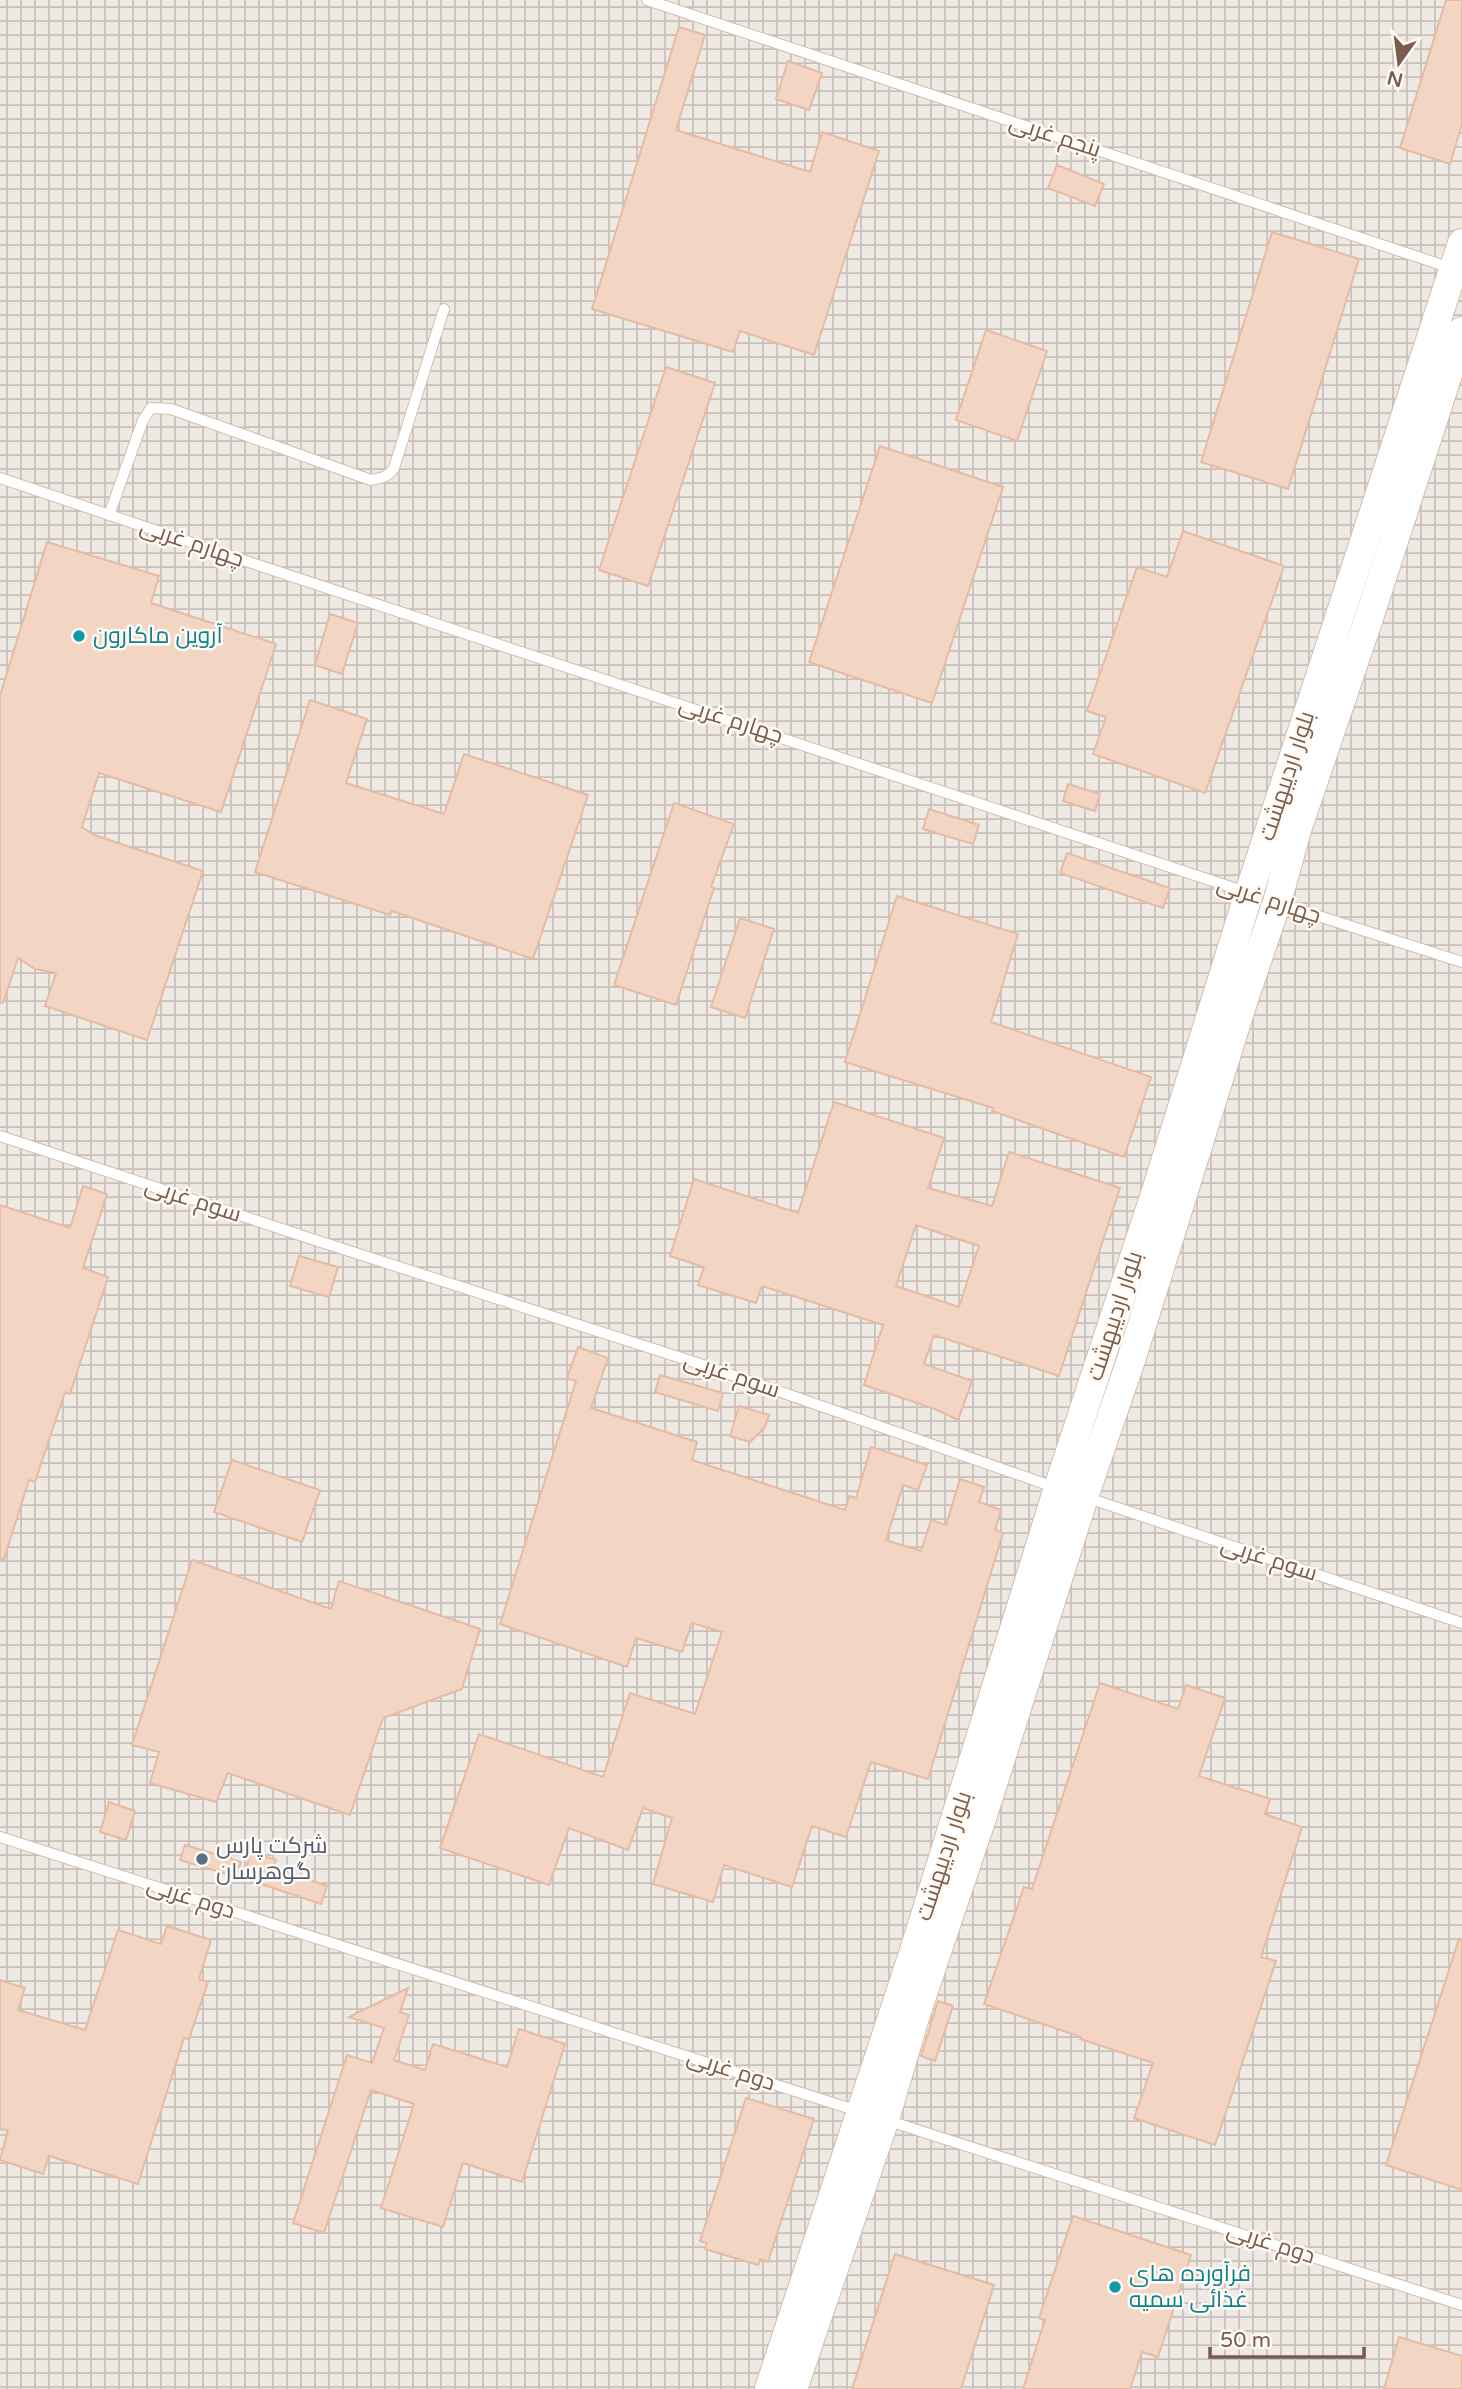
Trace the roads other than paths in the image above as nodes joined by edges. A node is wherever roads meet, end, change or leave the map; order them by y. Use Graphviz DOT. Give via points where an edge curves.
graph roads {
  1 [pos="647,0"];
  2 [pos="1459,261"];
  3 [pos="444,309"];
  4 [pos="1462,331"];
  5 [pos="0,478"];
  6 [pos="109,515"];
  7 [pos="1263,898"];
  8 [pos="1462,962"];
  9 [pos="0,1136"];
  10 [pos="1071,1492"];
  11 [pos="1462,1623"];
  12 [pos="0,1837"];
  13 [pos="873,2115"];
  14 [pos="1462,2305"];
  15 [pos="769,2389"];
  16 [pos="793,2389"];
  1 -- 2 [label="lane, پنجم غربی"];
  2 -- 7 [label="street, بلوار اردیبهشت"];
  3 -- 6 [label="lane" via="390,474 372,480 171,409 151,408"];
  4 -- 7 [label="street, بلوار اردیبهشت" via="1297,830"];
  5 -- 6 [label="lane, چهارم غربی"];
  6 -- 7 [label="lane, چهارم غربی"];
  7 -- 8 [label="lane, چهارم غربی"];
  7 -- 10 [label="street, بلوار اردیبهشت" via="1156,1191"];
  9 -- 10 [label="lane, سوم غربی" via="697,1363"];
  10 -- 11 [label="lane, سوم غربی"];
  10 -- 13 [label="street, بلوار اردیبهشت" via="976,1755"];
  12 -- 13 [label="lane, دوم غربی"];
  13 -- 14 [label="lane, دوم غربی"];
  13 -- 15 [label="street, بلوار اردیبهشت"];
  13 -- 16 [label="street, بلوار اردیبهشت"];
}
